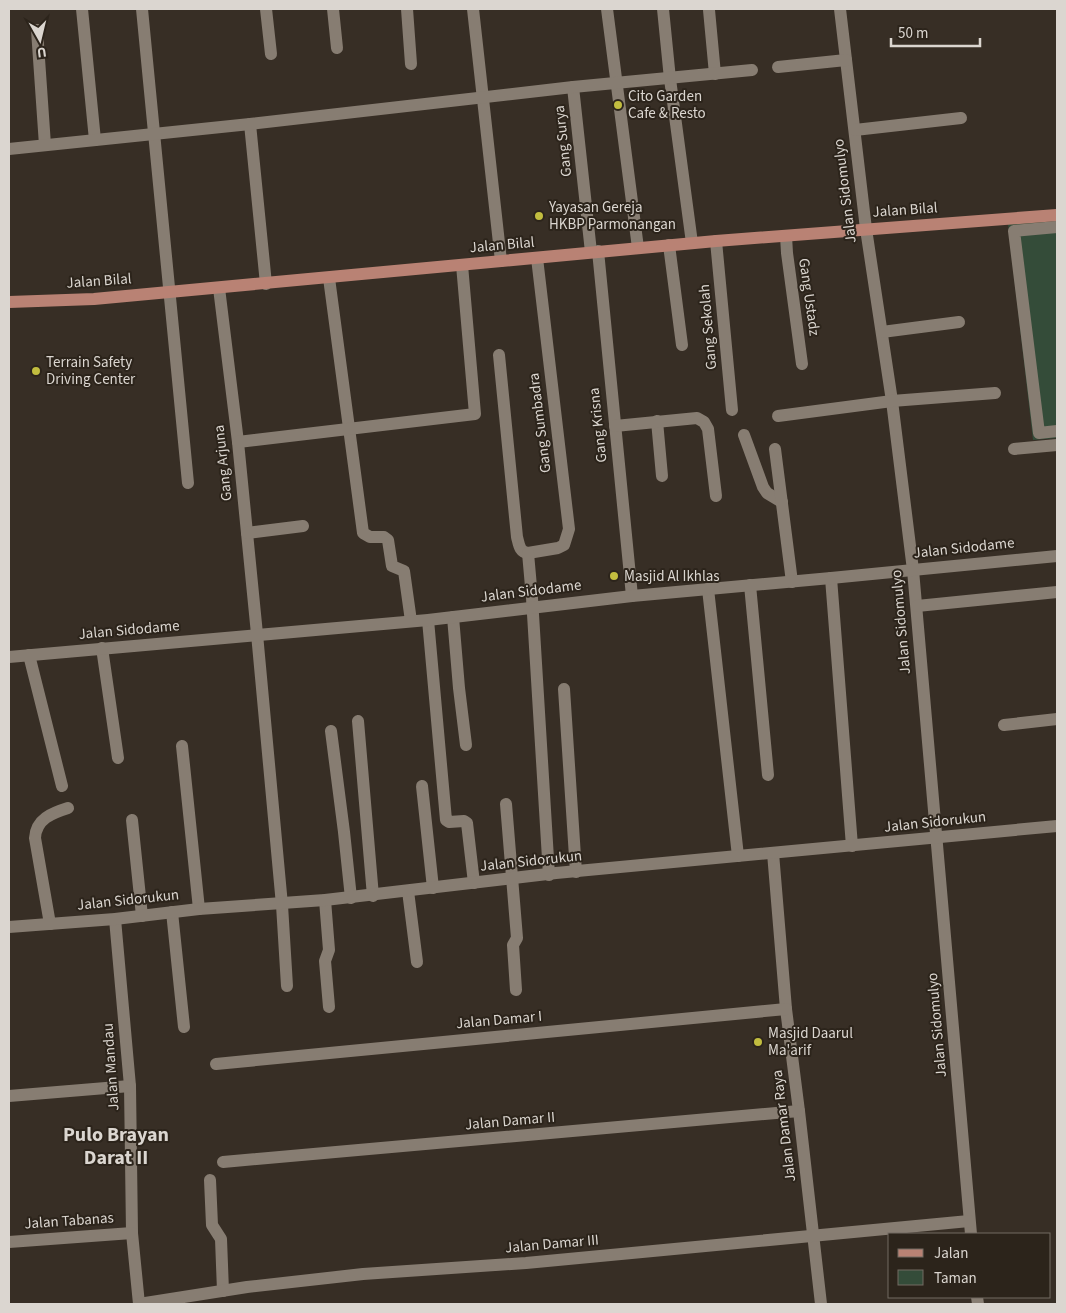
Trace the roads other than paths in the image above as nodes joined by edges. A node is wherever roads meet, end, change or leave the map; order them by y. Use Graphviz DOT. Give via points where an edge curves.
graph roads {
  1 [pos="82,9"];
  2 [pos="142,9"];
  3 [pos="266,9"];
  4 [pos="333,9"];
  5 [pos="407,9"];
  6 [pos="473,9"];
  7 [pos="607,9"];
  8 [pos="663,9"];
  9 [pos="840,9"];
  10 [pos="709,10"];
  11 [pos="37,30"];
  12 [pos="337,48"];
  13 [pos="270,54"];
  14 [pos="846,60"];
  15 [pos="411,64"];
  16 [pos="778,67"];
  17 [pos="752,70"];
  18 [pos="715,74"];
  19 [pos="670,79"];
  20 [pos="615,84"];
  21 [pos="573,86"];
  22 [pos="484,96"];
  23 [pos="961,118"];
  24 [pos="250,124"];
  25 [pos="855,130"];
  26 [pos="153,134"];
  27 [pos="95,140"];
  28 [pos="45,145"];
  29 [pos="9,149"];
  30 [pos="1057,215"];
  31 [pos="1014,225"];
  32 [pos="1057,227"];
  33 [pos="866,229"];
  34 [pos="786,236"];
  35 [pos="716,241"];
  36 [pos="692,243"];
  37 [pos="669,245"];
  38 [pos="638,248"];
  39 [pos="595,252"];
  40 [pos="537,258"];
  41 [pos="501,261"];
  42 [pos="462,265"];
  43 [pos="329,278"];
  44 [pos="266,284"];
  45 [pos="219,288"];
  46 [pos="169,292"];
  47 [pos="9,302"];
  48 [pos="960,322"];
  49 [pos="882,332"];
  50 [pos="682,345"];
  51 [pos="499,355"];
  52 [pos="802,364"];
  53 [pos="995,393"];
  54 [pos="892,401"];
  55 [pos="732,410"];
  56 [pos="778,416"];
  57 [pos="657,420"];
  58 [pos="615,426"];
  59 [pos="350,428"];
  60 [pos="1057,431"];
  61 [pos="744,435"];
  62 [pos="238,442"];
  63 [pos="1057,445"];
  64 [pos="775,448"];
  65 [pos="1014,449"];
  66 [pos="662,476"];
  67 [pos="188,483"];
  68 [pos="716,496"];
  69 [pos="782,502"];
  70 [pos="303,526"];
  71 [pos="247,534"];
  72 [pos="528,553"];
  73 [pos="1057,556"];
  74 [pos="914,570"];
  75 [pos="831,578"];
  76 [pos="792,582"];
  77 [pos="750,585"];
  78 [pos="708,589"];
  79 [pos="1057,592"];
  80 [pos="632,596"];
  81 [pos="917,606"];
  82 [pos="533,607"];
  83 [pos="453,617"];
  84 [pos="428,620"];
  85 [pos="411,621"];
  86 [pos="257,634"];
  87 [pos="102,648"];
  88 [pos="29,655"];
  89 [pos="9,657"];
  90 [pos="564,689"];
  91 [pos="1057,719"];
  92 [pos="358,721"];
  93 [pos="1004,725"];
  94 [pos="331,731"];
  95 [pos="466,745"];
  96 [pos="182,746"];
  97 [pos="118,758"];
  98 [pos="768,775"];
  99 [pos="62,786"];
  100 [pos="422,786"];
  101 [pos="506,804"];
  102 [pos="68,808"];
  103 [pos="132,820"];
  104 [pos="1057,826"];
  105 [pos="938,838"];
  106 [pos="852,846"];
  107 [pos="773,853"];
  108 [pos="738,856"];
  109 [pos="576,872"];
  110 [pos="549,874"];
  111 [pos="513,879"];
  112 [pos="474,884"];
  113 [pos="433,888"];
  114 [pos="408,891"];
  115 [pos="373,896"];
  116 [pos="351,898"];
  117 [pos="325,900"];
  118 [pos="282,904"];
  119 [pos="199,909"];
  120 [pos="172,912"];
  121 [pos="142,916"];
  122 [pos="115,918"];
  123 [pos="50,924"];
  124 [pos="9,927"];
  125 [pos="417,962"];
  126 [pos="287,986"];
  127 [pos="516,990"];
  128 [pos="328,1007"];
  129 [pos="786,1010"];
  130 [pos="184,1027"];
  131 [pos="216,1064"];
  132 [pos="130,1086"];
  133 [pos="9,1096"];
  134 [pos="799,1111"];
  135 [pos="223,1162"];
  136 [pos="210,1180"];
  137 [pos="969,1221"];
  138 [pos="132,1233"];
  139 [pos="970,1233"];
  140 [pos="813,1237"];
  141 [pos="9,1242"];
  142 [pos="223,1291"];
  143 [pos="139,1304"];
  144 [pos="821,1304"];
  1 -- 27 [label="street"];
  2 -- 26 [label="street"];
  3 -- 13 [label="street"];
  4 -- 12 [label="street"];
  5 -- 15 [label="street"];
  6 -- 22 [label="street"];
  7 -- 20 [label="street"];
  8 -- 19 [label="street"];
  9 -- 14 [label="street, Jalan Sidomulyo"];
  10 -- 18 [label="street"];
  11 -- 28 [label="street"];
  14 -- 16 [label="street"];
  14 -- 25 [label="street, Jalan Sidomulyo"];
  17 -- 18 [label="street"];
  18 -- 19 [label="street"];
  19 -- 20 [label="street"];
  19 -- 36 [label="street"];
  20 -- 21 [label="street"];
  20 -- 38 [label="street"];
  21 -- 22 [label="street"];
  21 -- 39 [label="street, Gang Surya"];
  22 -- 24 [label="street"];
  22 -- 41 [label="street"];
  23 -- 25 [label="street"];
  24 -- 26 [label="street"];
  24 -- 44 [label="street"];
  25 -- 33 [label="street, Jalan Sidomulyo"];
  26 -- 27 [label="street"];
  26 -- 46 [label="street"];
  27 -- 28 [label="street"];
  28 -- 29 [label="street"];
  30 -- 31 [label="main road, Jalan Bilal"];
  31 -- 32 [label="street"];
  31 -- 33 [label="main road, Jalan Bilal"];
  31 -- 60 [label="street" via="1040,433"];
  33 -- 34 [label="main road, Jalan Bilal"];
  33 -- 49 [label="street, Jalan Sidomulyo"];
  34 -- 35 [label="main road, Jalan Bilal"];
  34 -- 52 [label="street, Gang Ustadz"];
  35 -- 36 [label="main road, Jalan Bilal"];
  35 -- 55 [label="street, Gang Sekolah"];
  36 -- 37 [label="main road, Jalan Bilal"];
  37 -- 38 [label="main road, Jalan Bilal"];
  37 -- 50 [label="street"];
  38 -- 39 [label="main road, Jalan Bilal"];
  39 -- 40 [label="main road, Jalan Bilal"];
  39 -- 58 [label="street, Gang Krisna"];
  40 -- 41 [label="main road, Jalan Bilal"];
  40 -- 72 [label="street, Gang Sumbadra" via="569,529 564,545"];
  41 -- 42 [label="main road, Jalan Bilal"];
  42 -- 43 [label="main road, Jalan Bilal"];
  42 -- 59 [label="street" via="475,414"];
  43 -- 44 [label="main road, Jalan Bilal"];
  43 -- 59 [label="street"];
  44 -- 45 [label="main road, Jalan Bilal"];
  45 -- 46 [label="main road, Jalan Bilal"];
  45 -- 62 [label="street, Gang Arjuna"];
  46 -- 47 [label="main road, Jalan Bilal"];
  46 -- 67 [label="street"];
  48 -- 49 [label="street"];
  49 -- 54 [label="street, Jalan Sidomulyo"];
  51 -- 72 [label="street" via="518,537 520,548"];
  53 -- 54 [label="street"];
  54 -- 56 [label="street"];
  54 -- 74 [label="street, Jalan Sidomulyo"];
  57 -- 58 [label="street"];
  57 -- 66 [label="street"];
  57 -- 68 [label="street" via="697,418 704,422 708,429"];
  58 -- 80 [label="street, Gang Krisna"];
  59 -- 62 [label="street"];
  59 -- 85 [label="street" via="363,534 388,540 392,566 404,571"];
  61 -- 69 [label="street" via="763,487 767,494"];
  62 -- 71 [label="street, Gang Arjuna"];
  63 -- 65 [label="street"];
  64 -- 69 [label="street"];
  69 -- 76 [label="street"];
  70 -- 71 [label="street"];
  71 -- 86 [label="street, Gang Arjuna"];
  72 -- 82 [label="street"];
  73 -- 74 [label="street, Jalan Sidodame"];
  74 -- 75 [label="street, Jalan Sidodame"];
  74 -- 81 [label="street, Jalan Sidomulyo"];
  75 -- 76 [label="street, Jalan Sidodame"];
  75 -- 106 [label="street"];
  76 -- 77 [label="street, Jalan Sidodame"];
  77 -- 78 [label="street, Jalan Sidodame"];
  77 -- 98 [label="street"];
  78 -- 80 [label="street, Jalan Sidodame"];
  78 -- 108 [label="street"];
  79 -- 81 [label="street"];
  80 -- 82 [label="street, Jalan Sidodame"];
  81 -- 105 [label="street, Jalan Sidomulyo"];
  82 -- 83 [label="street, Jalan Sidodame"];
  82 -- 110 [label="street"];
  83 -- 84 [label="street, Jalan Sidodame"];
  83 -- 95 [label="street"];
  84 -- 85 [label="street, Jalan Sidodame"];
  84 -- 112 [label="street" via="446,820 467,823"];
  85 -- 86 [label="street, Jalan Sidodame"];
  86 -- 87 [label="street, Jalan Sidodame"];
  86 -- 118 [label="street, Gang Arjuna"];
  87 -- 88 [label="street, Jalan Sidodame"];
  87 -- 97 [label="street"];
  88 -- 89 [label="street, Jalan Sidodame"];
  88 -- 99 [label="street"];
  90 -- 109 [label="street"];
  91 -- 93 [label="street"];
  92 -- 115 [label="street"];
  94 -- 116 [label="street"];
  96 -- 119 [label="street"];
  100 -- 113 [label="street"];
  101 -- 111 [label="street"];
  102 -- 123 [label="street" via="47,816 36,830"];
  103 -- 121 [label="street"];
  104 -- 105 [label="street, Jalan Sidorukun"];
  105 -- 106 [label="street, Jalan Sidorukun"];
  105 -- 137 [label="street, Jalan Sidomulyo"];
  106 -- 107 [label="street, Jalan Sidorukun"];
  107 -- 108 [label="street, Jalan Sidorukun"];
  107 -- 129 [label="street, Jalan Damar Raya"];
  108 -- 109 [label="street, Jalan Sidorukun"];
  109 -- 110 [label="street, Jalan Sidorukun"];
  110 -- 111 [label="street, Jalan Sidorukun"];
  111 -- 112 [label="street, Jalan Sidorukun"];
  111 -- 127 [label="street"];
  112 -- 113 [label="street, Jalan Sidorukun"];
  113 -- 114 [label="street, Jalan Sidorukun"];
  114 -- 115 [label="street, Jalan Sidorukun"];
  114 -- 125 [label="street"];
  115 -- 116 [label="street, Jalan Sidorukun"];
  116 -- 117 [label="street, Jalan Sidorukun"];
  117 -- 118 [label="street, Jalan Sidorukun"];
  117 -- 128 [label="street" via="329,950 325,960"];
  118 -- 119 [label="street, Jalan Sidorukun"];
  118 -- 126 [label="street, Gang Arjuna"];
  119 -- 120 [label="street, Jalan Sidorukun"];
  120 -- 121 [label="street, Jalan Sidorukun"];
  120 -- 130 [label="street"];
  121 -- 122 [label="street, Jalan Sidorukun"];
  122 -- 123 [label="street, Jalan Sidorukun"];
  122 -- 132 [label="street, Jalan Mandau"];
  123 -- 124 [label="street, Jalan Sidorukun"];
  129 -- 131 [label="street, Jalan Damar I"];
  129 -- 134 [label="street, Jalan Damar Raya"];
  132 -- 133 [label="street"];
  132 -- 138 [label="street, Jalan Mandau"];
  134 -- 135 [label="street, Jalan Damar II"];
  134 -- 140 [label="street, Jalan Damar Raya"];
  136 -- 142 [label="street" via="212,1225 221,1239"];
  137 -- 139 [label="street, Jalan Sidomulyo"];
  137 -- 140 [label="street, Jalan Damar III"];
  138 -- 141 [label="street, Jalan Tabanas"];
  138 -- 143 [label="street, Jalan Mandau"];
  140 -- 142 [label="street, Jalan Damar III" via="363,1274"];
  140 -- 144 [label="street, Jalan Damar Raya"];
  142 -- 143 [label="street, Jalan Damar III"];
}
